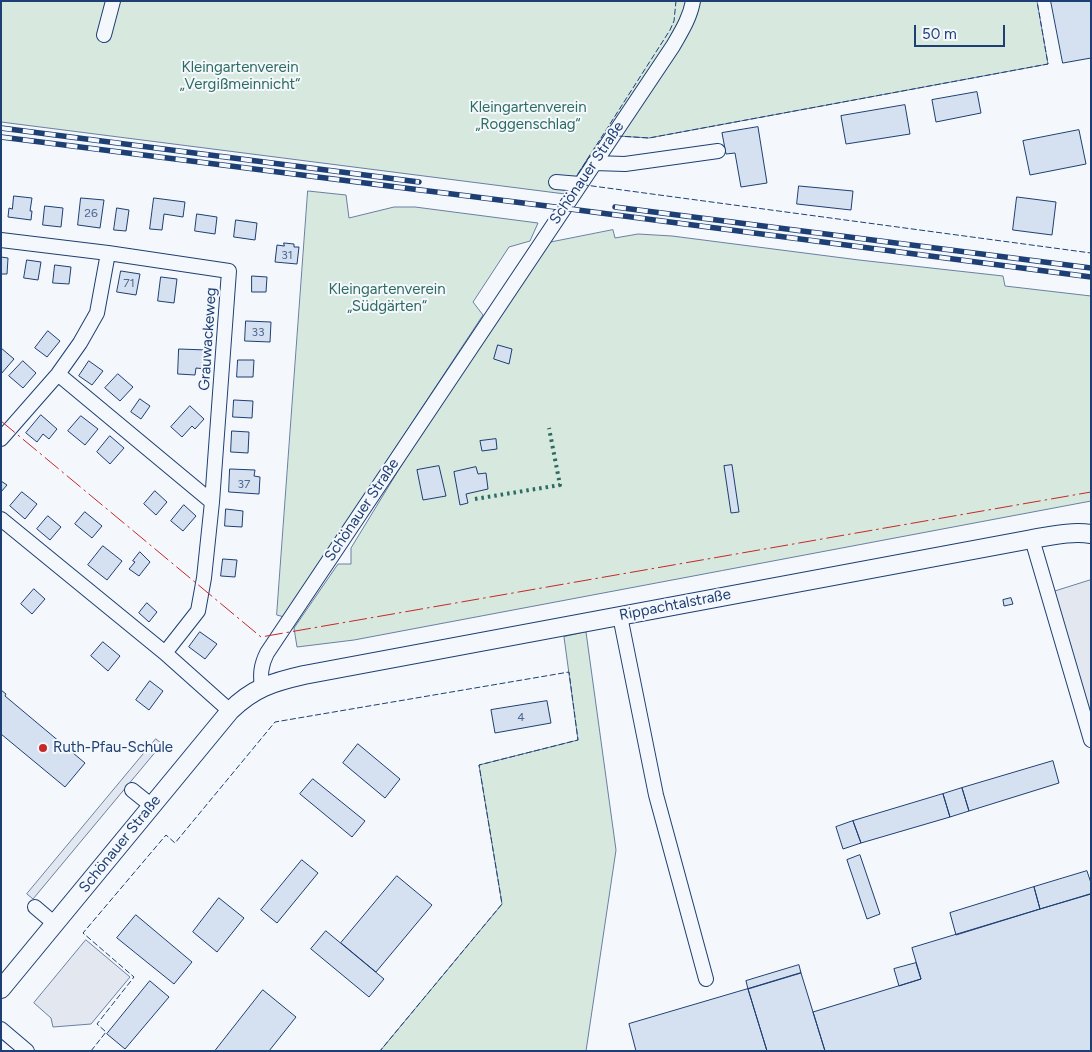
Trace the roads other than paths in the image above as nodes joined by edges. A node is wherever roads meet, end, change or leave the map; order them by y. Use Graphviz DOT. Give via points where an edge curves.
graph roads {
  1 [pos="113,1"];
  2 [pos="693,1"];
  3 [pos="104,35"];
  4 [pos="718,151"];
  5 [pos="594,162"];
  6 [pos="556,182"];
  7 [pos="580,184"];
  8 [pos="1,240"];
  9 [pos="108,253"];
  10 [pos="58,374"];
  11 [pos="1,439"];
  12 [pos="212,502"];
  13 [pos="1,520"];
  14 [pos="1091,534"];
  15 [pos="1032,539"];
  16 [pos="620,616"];
  17 [pos="166,653"];
  18 [pos="262,688"];
  19 [pos="230,711"];
  20 [pos="1091,740"];
  21 [pos="132,790"];
  22 [pos="152,806"];
  23 [pos="35,907"];
  24 [pos="55,924"];
  25 [pos="706,979"];
  26 [pos="1,989"];
  27 [pos="1,1029"];
  28 [pos="27,1051"];
  1 -- 3 [label="street"];
  2 -- 5 [label="street, Schönauer Straße" via="681,32"];
  4 -- 5 [label="street" via="625,164"];
  5 -- 7 [label="street, Schönauer Straße"];
  6 -- 7 [label="street"];
  7 -- 18 [label="street, Schönauer Straße" via="267,653 261,670"];
  8 -- 9 [label="street, Grauwackeweg"];
  9 -- 10 [label="street" via="97,313"];
  9 -- 12 [label="street, Grauwackeweg" via="229,270"];
  10 -- 11 [label="street"];
  10 -- 12 [label="street"];
  12 -- 17 [label="street, Grauwackeweg" via="198,610"];
  13 -- 17 [label="street"];
  14 -- 15 [label="main road, Rippachtalstraße" via="1058,534"];
  15 -- 16 [label="main road, Rippachtalstraße"];
  15 -- 20 [label="street"];
  16 -- 18 [label="main road, Rippachtalstraße" via="304,675"];
  16 -- 25 [label="street" via="656,795"];
  17 -- 19 [label="street"];
  18 -- 19 [label="main road, Schönauer Straße"];
  19 -- 22 [label="main road, Schönauer Straße"];
  21 -- 22 [label="street"];
  22 -- 24 [label="main road, Schönauer Straße"];
  23 -- 24 [label="street"];
  24 -- 26 [label="main road, Schönauer Straße"];
  27 -- 28 [label="street"];
}
